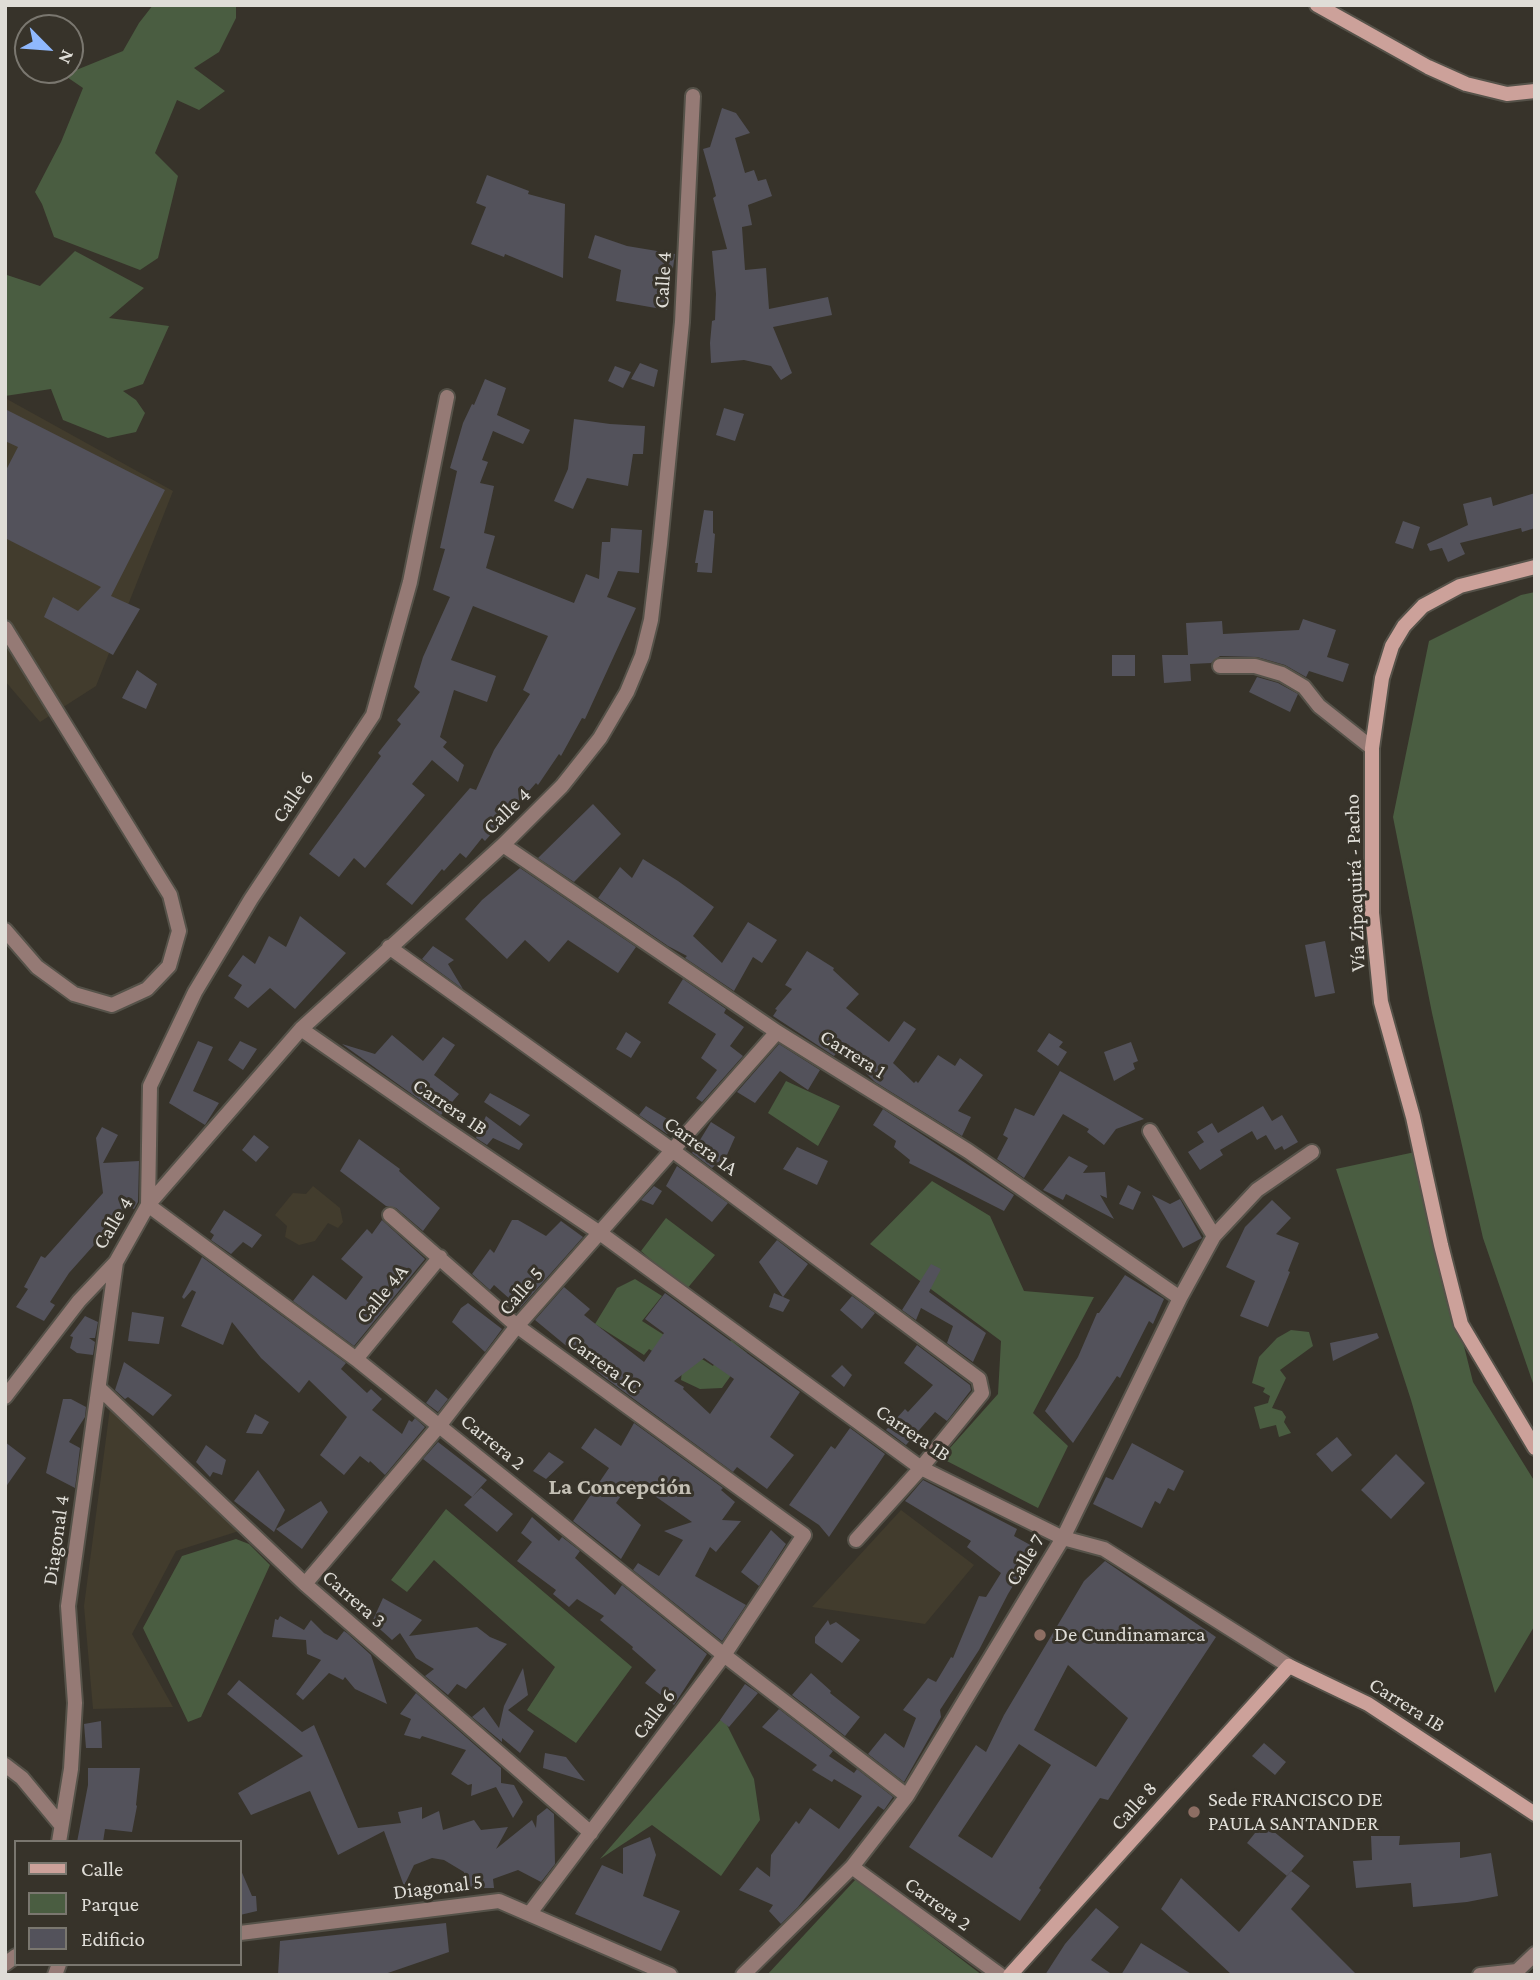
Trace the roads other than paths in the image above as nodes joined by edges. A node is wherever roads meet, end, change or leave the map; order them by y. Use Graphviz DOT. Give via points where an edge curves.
graph roads {
  1 [pos="1317,5"];
  2 [pos="1535,91"];
  3 [pos="693,96"];
  4 [pos="447,397"];
  5 [pos="1535,567"];
  6 [pos="5,628"];
  7 [pos="1220,666"];
  8 [pos="1372,748"];
  9 [pos="503,845"];
  10 [pos="5,930"];
  11 [pos="389,947"];
  12 [pos="301,1028"];
  13 [pos="777,1032"];
  14 [pos="1150,1131"];
  15 [pos="671,1150"];
  16 [pos="1312,1152"];
  17 [pos="148,1205"];
  18 [pos="390,1215"];
  19 [pos="600,1233"];
  20 [pos="1214,1236"];
  21 [pos="440,1257"];
  22 [pos="116,1262"];
  23 [pos="1180,1298"];
  24 [pos="517,1326"];
  25 [pos="356,1359"];
  26 [pos="99,1388"];
  27 [pos="5,1397"];
  28 [pos="439,1426"];
  29 [pos="1535,1448"];
  30 [pos="921,1468"];
  31 [pos="804,1535"];
  32 [pos="1063,1538"];
  33 [pos="856,1540"];
  34 [pos="305,1584"];
  35 [pos="724,1655"];
  36 [pos="1289,1666"];
  37 [pos="5,1765"];
  38 [pos="907,1796"];
  39 [pos="1535,1814"];
  40 [pos="61,1825"];
  41 [pos="591,1833"];
  42 [pos="59,1840"];
  43 [pos="852,1867"];
  44 [pos="530,1913"];
  45 [pos="242,1933"];
  46 [pos="1535,1954"];
  47 [pos="670,1975"];
  48 [pos="743,1975"];
  49 [pos="1000,1975"];
  50 [pos="1010,1975"];
  51 [pos="1480,1975"];
  1 -- 2 [label="main road" via="1466,84 1507,94"];
  3 -- 9 [label="street, Calle 4" via="682,322 651,620 642,656 600,738 562,786"];
  4 -- 17 [label="street, Calle 6" via="410,582 373,715 195,992 150,1086"];
  5 -- 8 [label="main road, Vía Zipaquirá - Pacho" via="1460,586 1423,606 1404,626 1382,678"];
  6 -- 10 [label="street" via="170,895 179,931 169,966 147,989 112,1005 74,994 37,967"];
  7 -- 8 [label="street" via="1255,666 1282,674 1304,687 1319,706"];
  8 -- 29 [label="main road, Vía Zipaquirá - Pacho" via="1372,913 1381,1002 1461,1324"];
  9 -- 11 [label="street, Calle 4"];
  9 -- 13 [label="street, Carrera 1"];
  11 -- 12 [label="street, Calle 4"];
  11 -- 15 [label="street, Carrera 1A"];
  12 -- 17 [label="street, Calle 4"];
  12 -- 19 [label="street, Carrera 1B"];
  13 -- 15 [label="street, Calle 5"];
  13 -- 23 [label="street, Carrera 1" via="968,1151"];
  14 -- 20 [label="street"];
  15 -- 19 [label="street, Calle 5"];
  15 -- 30 [label="street, Carrera 1A" via="979,1379 982,1392"];
  16 -- 20 [label="street, Calle 7" via="1257,1190"];
  17 -- 22 [label="street, Calle 4"];
  17 -- 25 [label="street, Carrera 2"];
  18 -- 21 [label="street, Carrera 1C"];
  19 -- 24 [label="street, Calle 5"];
  19 -- 30 [label="street, Carrera 1B"];
  20 -- 23 [label="street, Calle 7"];
  21 -- 24 [label="street, Carrera 1C"];
  21 -- 25 [label="street, Calle 4A"];
  22 -- 26 [label="street, Diagonal 4"];
  22 -- 27 [label="street, Calle 4" via="79,1301"];
  23 -- 32 [label="street, Calle 7"];
  24 -- 28 [label="street, Calle 5"];
  24 -- 31 [label="street, Carrera 1C"];
  25 -- 28 [label="street, Carrera 2"];
  26 -- 34 [label="street, Carrera 3"];
  26 -- 40 [label="street, Diagonal 4" via="68,1606 75,1703 71,1769"];
  28 -- 34 [label="street, Calle 5"];
  28 -- 35 [label="street, Carrera 2"];
  30 -- 32 [label="street, Carrera 1B"];
  30 -- 33 [label="street"];
  31 -- 35 [label="street, Calle 6"];
  32 -- 36 [label="street, Carrera 1B" via="1104,1549"];
  32 -- 38 [label="street, Calle 7"];
  34 -- 41 [label="street, Carrera 3"];
  35 -- 38 [label="street, Carrera 2"];
  35 -- 41 [label="street, Calle 6"];
  36 -- 39 [label="main road, Carrera 1B" via="1368,1704"];
  36 -- 50 [label="main road, Calle 8"];
  37 -- 40 [label="street" via="22,1778"];
  38 -- 43 [label="street, Calle 7"];
  40 -- 42 [label="street"];
  41 -- 44 [label="street, Calle 6"];
  43 -- 48 [label="street, Calle 7"];
  43 -- 49 [label="street, Carrera 2"];
  44 -- 45 [label="street, Diagonal 5" via="499,1901"];
  44 -- 47 [label="street, Diagonal 5"];
  46 -- 51 [label="street" via="1517,1970"];
}
